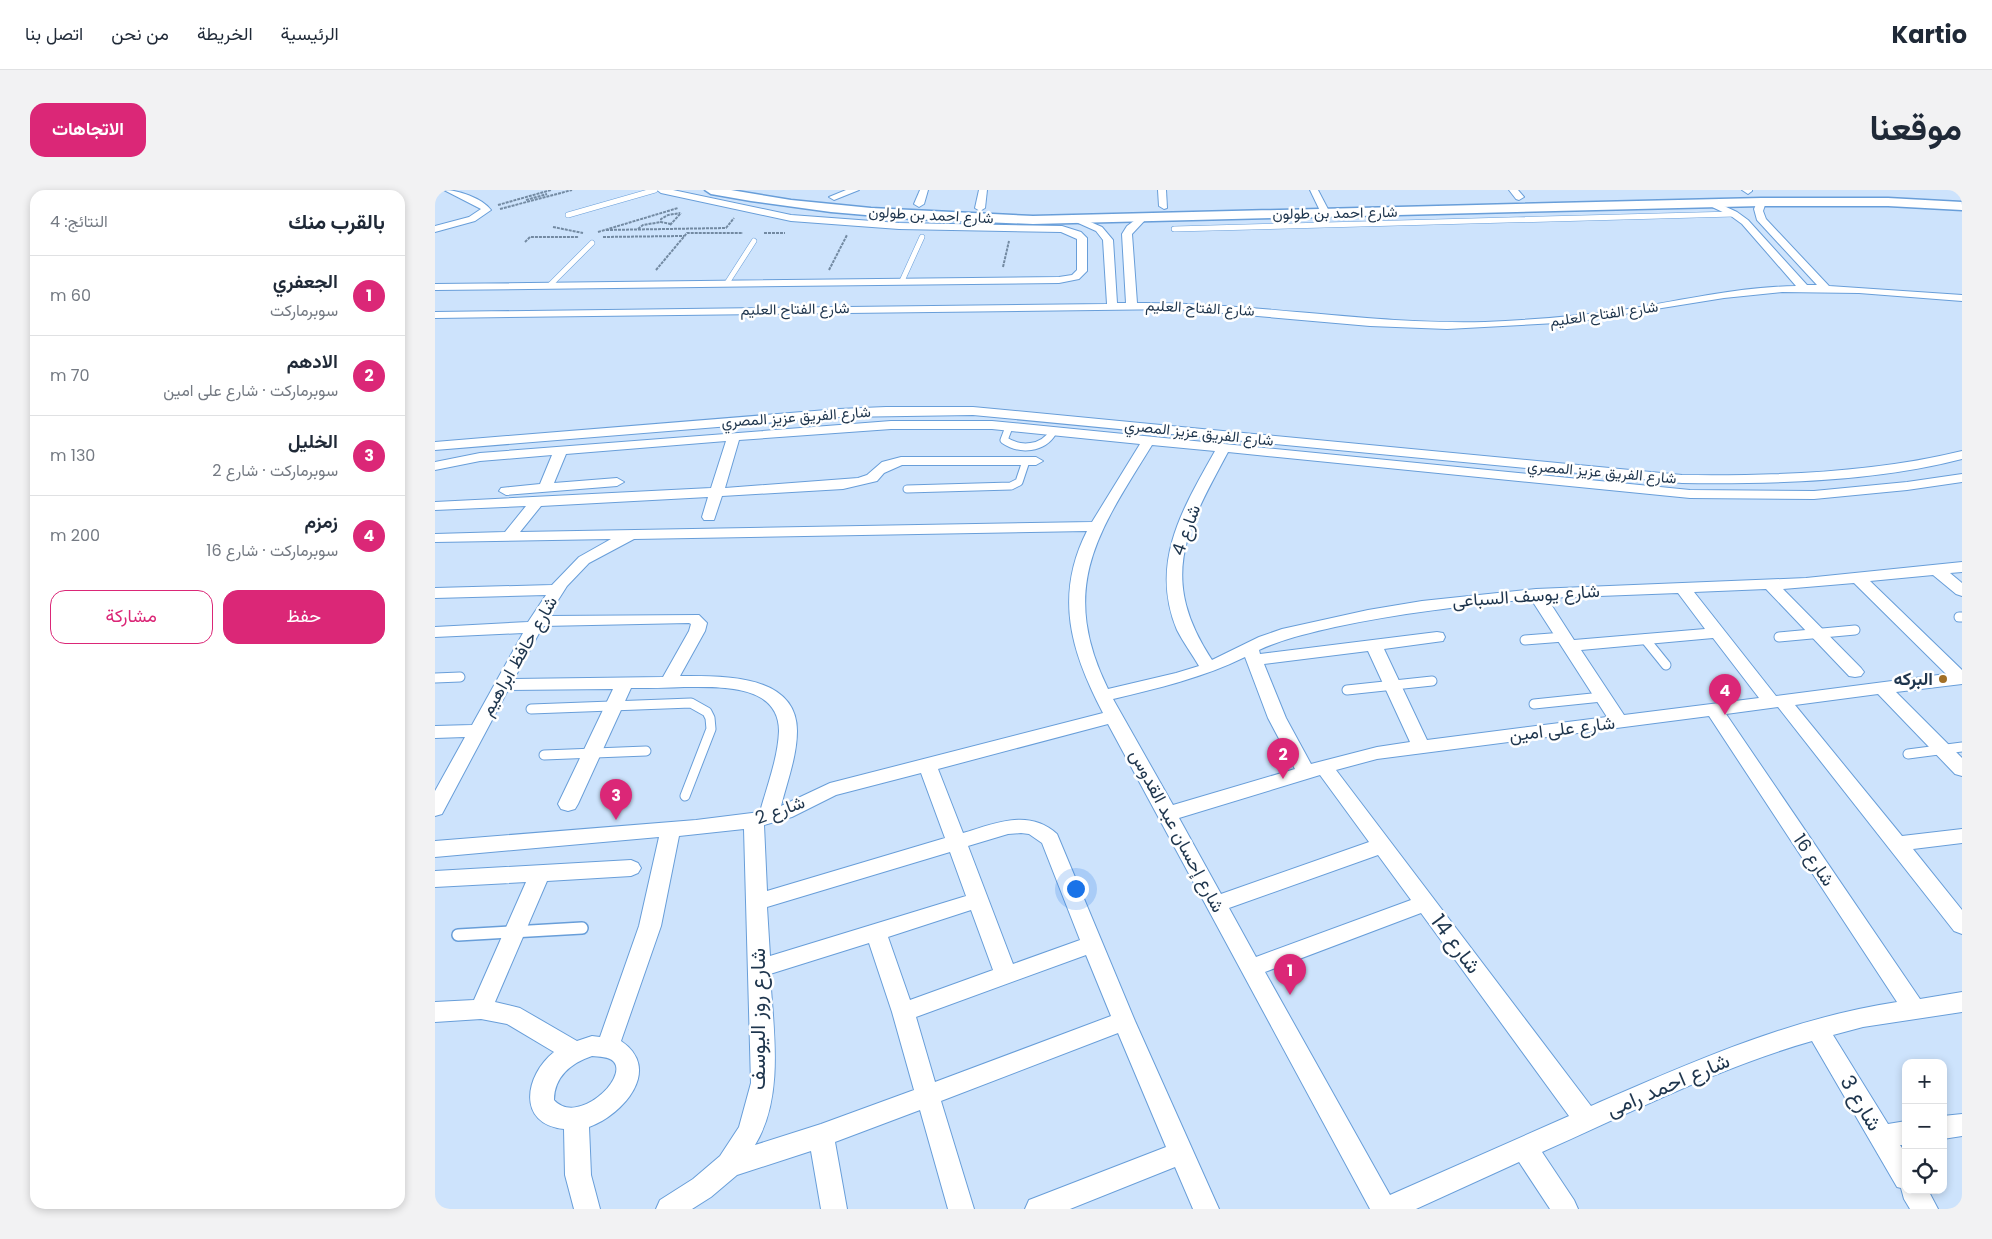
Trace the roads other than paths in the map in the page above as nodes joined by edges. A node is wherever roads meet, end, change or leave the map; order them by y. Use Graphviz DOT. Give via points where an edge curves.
graph roads {
  1 [pos="448,190"];
  2 [pos="655,190"];
  3 [pos="661,190"];
  4 [pos="711,190"];
  5 [pos="788,190"];
  6 [pos="854,190"];
  7 [pos="924,190"];
  8 [pos="983,190"];
  9 [pos="1162,190"];
  10 [pos="1747,191"];
  11 [pos="1516,194"];
  12 [pos="1962,195"];
  13 [pos="834,197"];
  14 [pos="1320,201"];
  15 [pos="1761,202"];
  16 [pos="1711,203"];
  17 [pos="919,204"];
  18 [pos="1621,205"];
  19 [pos="811,206"];
  20 [pos="1164,206"];
  21 [pos="1962,206"];
  22 [pos="980,208"];
  23 [pos="1533,208"];
  24 [pos="1471,209"];
  25 [pos="1734,214"];
  26 [pos="568,216"];
  27 [pos="1633,217"];
  28 [pos="791,218"];
  29 [pos="1142,218"];
  30 [pos="1355,218"];
  31 [pos="1542,219"];
  32 [pos="1079,220"];
  33 [pos="1479,221"];
  34 [pos="1208,222"];
  35 [pos="1174,228"];
  36 [pos="435,229"];
  37 [pos="1105,234"];
  38 [pos="1127,234"];
  39 [pos="922,237"];
  40 [pos="754,241"];
  41 [pos="592,244"];
  42 [pos="1130,276"];
  43 [pos="1111,280"];
  44 [pos="902,281"];
  45 [pos="727,282"];
  46 [pos="550,285"];
  47 [pos="1802,286"];
  48 [pos="1823,286"];
  49 [pos="435,287"];
  50 [pos="1962,292"];
  51 [pos="1962,298"];
  52 [pos="1112,301"];
  53 [pos="1131,301"];
  54 [pos="435,308"];
  55 [pos="435,315"];
  56 [pos="735,436"];
  57 [pos="1148,441"];
  58 [pos="435,446"];
  59 [pos="1223,449"];
  60 [pos="561,450"];
  61 [pos="1962,454"];
  62 [pos="480,457"];
  63 [pos="435,460"];
  64 [pos="1031,461"];
  65 [pos="1415,461"];
  66 [pos="435,466"];
  67 [pos="1468,467"];
  68 [pos="1962,478"];
  69 [pos="617,482"];
  70 [pos="545,488"];
  71 [pos="907,489"];
  72 [pos="717,492"];
  73 [pos="537,501"];
  74 [pos="435,504"];
  75 [pos="709,517"];
  76 [pos="1097,526"];
  77 [pos="636,535"];
  78 [pos="509,537"];
  79 [pos="435,538"];
  80 [pos="1962,567"];
  81 [pos="1937,570"];
  82 [pos="1858,578"];
  83 [pos="1771,585"];
  84 [pos="1682,588"];
  85 [pos="556,590"];
  86 [pos="1962,591"];
  87 [pos="435,593"];
  88 [pos="1536,594"];
  89 [pos="535,624"];
  90 [pos="1855,630"];
  91 [pos="1716,632"];
  92 [pos="436,634"];
  93 [pos="1817,634"];
  94 [pos="1437,637"];
  95 [pos="1779,637"];
  96 [pos="1645,639"];
  97 [pos="1525,640"];
  98 [pos="1567,642"];
  99 [pos="1374,645"];
  100 [pos="1253,654"];
  101 [pos="1666,665"];
  102 [pos="1209,668"];
  103 [pos="1855,672"];
  104 [pos="460,677"];
  105 [pos="435,678"];
  106 [pos="1961,678"];
  107 [pos="669,681"];
  108 [pos="1432,681"];
  109 [pos="625,682"];
  110 [pos="501,685"];
  111 [pos="1393,685"];
  112 [pos="1883,689"];
  113 [pos="1347,690"];
  114 [pos="1104,696"];
  115 [pos="1602,697"];
  116 [pos="1777,702"];
  117 [pos="1534,704"];
  118 [pos="614,706"];
  119 [pos="531,709"];
  120 [pos="1714,710"];
  121 [pos="1115,716"];
  122 [pos="1619,722"];
  123 [pos="476,731"];
  124 [pos="435,732"];
  125 [pos="1421,747"];
  126 [pos="1962,747"];
  127 [pos="1943,750"];
  128 [pos="646,751"];
  129 [pos="592,753"];
  130 [pos="1908,754"];
  131 [pos="544,755"];
  132 [pos="927,765"];
  133 [pos="1962,769"];
  134 [pos="1316,770"];
  135 [pos="685,796"];
  136 [pos="568,804"];
  137 [pos="435,809"];
  138 [pos="1168,814"];
  139 [pos="761,819"];
  140 [pos="670,830"];
  141 [pos="1962,836"];
  142 [pos="956,843"];
  143 [pos="1897,844"];
  144 [pos="1383,845"];
  145 [pos="435,849"];
  146 [pos="631,868"];
  147 [pos="540,873"];
  148 [pos="435,878"];
  149 [pos="978,900"];
  150 [pos="756,902"];
  151 [pos="1425,903"];
  152 [pos="1216,904"];
  153 [pos="1962,924"];
  154 [pos="582,928"];
  155 [pos="514,932"];
  156 [pos="876,932"];
  157 [pos="458,935"];
  158 [pos="1093,944"];
  159 [pos="1252,968"];
  160 [pos="759,969"];
  161 [pos="1006,975"];
  162 [pos="1962,1002"];
  163 [pos="481,1008"];
  164 [pos="1914,1009"];
  165 [pos="435,1012"];
  166 [pos="903,1012"];
  167 [pos="1124,1021"];
  168 [pos="1817,1029"];
  169 [pos="608,1046"];
  170 [pos="575,1052"];
  171 [pos="927,1095"];
  172 [pos="577,1119"];
  173 [pos="1587,1120"];
  174 [pos="1962,1125"];
  175 [pos="1947,1127"];
  176 [pos="1902,1134"];
  177 [pos="821,1136"];
  178 [pos="1881,1137"];
  179 [pos="1525,1148"];
  180 [pos="1181,1153"];
  181 [pos="729,1166"];
  182 [pos="1902,1171"];
  183 [pos="1916,1194"];
  184 [pos="587,1209"];
  185 [pos="669,1209"];
  186 [pos="834,1209"];
  187 [pos="961,1209"];
  188 [pos="1038,1209"];
  189 [pos="1206,1209"];
  190 [pos="1386,1209"];
  191 [pos="1565,1209"];
  192 [pos="1925,1209"];
  1 -- 36 [label="street" via="485,210 472,219"];
  2 -- 26 [label="lane"];
  3 -- 28 [label="street"];
  4 -- 19 [label="street, شارع احمد بن طولون"];
  5 -- 13 [label="street, شارع احمد بن طولون"];
  6 -- 13 [label="street"];
  7 -- 17 [label="street"];
  8 -- 22 [label="street"];
  9 -- 20 [label="street"];
  10 -- 11 [label="street, شارع احمد بن طولون"];
  10 -- 12 [label="street, شارع احمد بن طولون"];
  11 -- 14 [label="street, شارع احمد بن طولون"];
  13 -- 17 [label="street, شارع احمد بن طولون"];
  14 -- 20 [label="street, شارع احمد بن طولون"];
  14 -- 30 [label="street, شارع احمد بن طولون"];
  14 -- 34 [label="street, شارع احمد بن طولون"];
  15 -- 16 [label="street, شارع احمد بن طولون"];
  15 -- 21 [label="street, شارع احمد بن طولون"];
  15 -- 48 [label="street" via="1758,213 1762,220"];
  16 -- 18 [label="street, شارع احمد بن طولون"];
  16 -- 25 [label="street"];
  17 -- 22 [label="street, شارع احمد بن طولون"];
  18 -- 23 [label="street, شارع احمد بن طولون"];
  18 -- 27 [label="lane"];
  19 -- 28 [label="street"];
  19 -- 32 [label="street, شارع احمد بن طولون" via="898,215"];
  20 -- 22 [label="street, شارع احمد بن طولون"];
  23 -- 24 [label="street, شارع احمد بن طولون"];
  23 -- 31 [label="lane"];
  24 -- 30 [label="street, شارع احمد بن طولون"];
  24 -- 33 [label="lane"];
  25 -- 27 [label="lane"];
  25 -- 47 [label="street" via="1745,222"];
  27 -- 31 [label="lane"];
  28 -- 44 [label="street" via="845,223 1051,228 1078,234 1082,238 1083,272 1075,278"];
  29 -- 32 [label="street, شارع احمد بن طولون"];
  29 -- 34 [label="street, شارع احمد بن طولون"];
  29 -- 38 [label="street"];
  30 -- 33 [label="lane"];
  30 -- 34 [label="lane"];
  31 -- 33 [label="lane"];
  32 -- 37 [label="street"];
  34 -- 35 [label="lane"];
  37 -- 38 [label="street"];
  37 -- 43 [label="street"];
  38 -- 42 [label="street"];
  39 -- 44 [label="lane"];
  40 -- 45 [label="lane"];
  41 -- 46 [label="lane"];
  42 -- 43 [label="street" via="1119,281"];
  42 -- 53 [label="street"];
  43 -- 52 [label="street"];
  44 -- 45 [label="street"];
  45 -- 46 [label="street"];
  46 -- 49 [label="street"];
  47 -- 48 [label="street, شارع الفتاح العليم"];
  47 -- 53 [label="street, شارع الفتاح العليم" via="1715,295 1627,313 1563,321 1420,325"];
  48 -- 50 [label="street, شارع الفتاح العليم"];
  48 -- 51 [label="street, شارع الفتاح العليم"];
  52 -- 53 [label="street, شارع الفتاح العليم"];
  52 -- 54 [label="street, شارع الفتاح العليم"];
  52 -- 55 [label="street, شارع الفتاح العليم"];
  56 -- 57 [label="street, شارع الفريق عزيز المصري" via="945,424"];
  56 -- 60 [label="street, شارع الفريق عزيز المصري"];
  56 -- 72 [label="street"];
  57 -- 59 [label="street, شارع الفريق عزيز المصري"];
  57 -- 76 [label="street, شارع إحسان عبد القدوس"];
  58 -- 65 [label="street, شارع الفريق عزيز المصري" via="839,413 935,410 973,411"];
  59 -- 65 [label="street, شارع الفريق عزيز المصري"];
  59 -- 102 [label="street, شارع 4" via="1184,522 1174,555 1174,591 1185,629"];
  60 -- 62 [label="street, شارع الفريق عزيز المصري"];
  60 -- 70 [label="street"];
  61 -- 67 [label="street, شارع الفريق عزيز المصري" via="1899,467 1797,478 1741,480"];
  62 -- 63 [label="street"];
  62 -- 66 [label="street, شارع الفريق عزيز المصري"];
  64 -- 71 [label="lane" via="1019,482 1011,486"];
  64 -- 72 [label="street" via="901,461 887,465 861,482"];
  65 -- 67 [label="street, شارع الفريق عزيز المصري"];
  67 -- 68 [label="street, شارع الفريق عزيز المصري" via="1690,494 1723,495 1814,495"];
  69 -- 70 [label="street"];
  70 -- 74 [label="street" via="464,496"];
  72 -- 73 [label="street"];
  72 -- 75 [label="street"];
  73 -- 74 [label="street"];
  73 -- 78 [label="street"];
  76 -- 77 [label="street"];
  76 -- 114 [label="street, شارع إحسان عبد القدوس" via="1083,558 1077,590 1078,624 1087,660"];
  77 -- 78 [label="street"];
  77 -- 85 [label="street, شارع حافظ ابراهيم" via="584,560"];
  78 -- 79 [label="street"];
  80 -- 81 [label="street, شارع يوسف السباعى"];
  81 -- 82 [label="street, شارع يوسف السباعى"];
  81 -- 86 [label="street"];
  82 -- 83 [label="street, شارع يوسف السباعى"];
  82 -- 106 [label="street"];
  83 -- 84 [label="street, شارع يوسف السباعى"];
  83 -- 93 [label="street"];
  84 -- 88 [label="street, شارع يوسف السباعى"];
  84 -- 91 [label="street"];
  85 -- 87 [label="street"];
  85 -- 89 [label="street, شارع حافظ ابراهيم"];
  88 -- 98 [label="street"];
  88 -- 100 [label="street, شارع يوسف السباعى" via="1441,603 1368,615 1265,641"];
  89 -- 92 [label="street"];
  89 -- 107 [label="street" via="693,618 699,623 697,631"];
  89 -- 110 [label="street, شارع حافظ ابراهيم"];
  90 -- 93 [label="lane"];
  91 -- 96 [label="street"];
  91 -- 116 [label="street"];
  93 -- 95 [label="lane"];
  93 -- 103 [label="street"];
  94 -- 99 [label="street"];
  96 -- 98 [label="street"];
  96 -- 101 [label="lane"];
  97 -- 98 [label="lane"];
  98 -- 115 [label="street"];
  99 -- 100 [label="street"];
  99 -- 111 [label="street"];
  100 -- 102 [label="street, شارع يوسف السباعى"];
  100 -- 134 [label="street, شارع 14" via="1277,718"];
  102 -- 114 [label="street, شارع يوسف السباعى"];
  104 -- 105 [label="lane"];
  106 -- 112 [label="street, شارع على امين"];
  107 -- 109 [label="street, شارع روز اليوسف"];
  107 -- 139 [label="street, شارع روز اليوسف" via="724,681 749,686 770,696 784,710 790,729 786,749"];
  108 -- 111 [label="lane"];
  109 -- 110 [label="street, شارع روز اليوسف"];
  109 -- 118 [label="street"];
  110 -- 123 [label="street, شارع حافظ ابراهيم"];
  111 -- 113 [label="lane"];
  111 -- 125 [label="street"];
  112 -- 116 [label="street, شارع على امين"];
  112 -- 127 [label="street"];
  114 -- 121 [label="street, شارع إحسان عبد القدوس"];
  115 -- 117 [label="lane"];
  115 -- 122 [label="street"];
  116 -- 120 [label="street, شارع على امين"];
  116 -- 143 [label="street"];
  118 -- 119 [label="lane"];
  118 -- 129 [label="street"];
  118 -- 135 [label="lane" via="691,702 705,708 711,717 711,729"];
  120 -- 122 [label="street, شارع على امين"];
  120 -- 164 [label="street, شارع 16"];
  121 -- 132 [label="street, شارع 2"];
  121 -- 138 [label="street, شارع إحسان عبد القدوس"];
  122 -- 125 [label="street, شارع على امين"];
  123 -- 124 [label="street"];
  123 -- 137 [label="street, شارع حافظ ابراهيم"];
  125 -- 134 [label="street, شارع على امين" via="1377,753"];
  126 -- 127 [label="lane"];
  127 -- 130 [label="lane"];
  127 -- 133 [label="street"];
  128 -- 129 [label="lane"];
  129 -- 131 [label="lane"];
  129 -- 136 [label="street"];
  132 -- 139 [label="street, شارع 2" via="830,790 785,812"];
  132 -- 142 [label="street"];
  134 -- 138 [label="street, شارع على امين"];
  134 -- 144 [label="street, شارع 14"];
  138 -- 152 [label="street, شارع إحسان عبد القدوس"];
  139 -- 140 [label="street, شارع 2"];
  139 -- 150 [label="street, شارع روز اليوسف"];
  140 -- 145 [label="street, شارع 2"];
  140 -- 169 [label="street" via="650,926"];
  141 -- 143 [label="street"];
  142 -- 149 [label="street"];
  142 -- 150 [label="street"];
  142 -- 158 [label="street" via="1025,825 1040,830 1050,839"];
  143 -- 153 [label="street"];
  144 -- 151 [label="street, شارع 14"];
  144 -- 152 [label="street"];
  146 -- 147 [label="street"];
  147 -- 148 [label="street"];
  147 -- 155 [label="street"];
  149 -- 156 [label="street"];
  149 -- 161 [label="street"];
  150 -- 160 [label="street, شارع روز اليوسف"];
  151 -- 159 [label="street"];
  151 -- 173 [label="street, شارع 14"];
  152 -- 159 [label="street, شارع إحسان عبد القدوس"];
  154 -- 155 [label="lane"];
  155 -- 157 [label="lane"];
  155 -- 163 [label="street"];
  156 -- 160 [label="street"];
  156 -- 166 [label="street"];
  158 -- 161 [label="street"];
  158 -- 167 [label="street"];
  159 -- 190 [label="street, شارع إحسان عبد القدوس"];
  160 -- 181 [label="street, شارع روز اليوسف" via="763,1083 750,1131"];
  161 -- 166 [label="street"];
  162 -- 164 [label="street, شارع احمد رامى"];
  163 -- 165 [label="street"];
  163 -- 170 [label="street" via="513,1015"];
  164 -- 168 [label="street, شارع احمد رامى"];
  166 -- 171 [label="street"];
  167 -- 171 [label="street"];
  167 -- 180 [label="street"];
  168 -- 173 [label="street, شارع احمد رامى" via="1720,1062"];
  168 -- 178 [label="street, شارع 3"];
  169 -- 170 [label="street" via="592,1046"];
  169 -- 172 [label="street" via="620,1051 627,1061 629,1074 623,1088 611,1102 595,1113"];
  170 -- 172 [label="street" via="547,1075 541,1089 541,1103 548,1113 561,1119"];
  171 -- 177 [label="street"];
  171 -- 187 [label="street"];
  172 -- 184 [label="street" via="575,1160"];
  173 -- 179 [label="street, شارع احمد رامى"];
  174 -- 175 [label="street"];
  176 -- 178 [label="street"];
  177 -- 181 [label="street"];
  177 -- 186 [label="street"];
  178 -- 182 [label="street, شارع 3"];
  179 -- 190 [label="street, شارع احمد رامى"];
  179 -- 191 [label="street"];
  180 -- 188 [label="street"];
  180 -- 189 [label="street"];
  181 -- 185 [label="street, شارع روز اليوسف"];
  183 -- 192 [label="street"];
}
